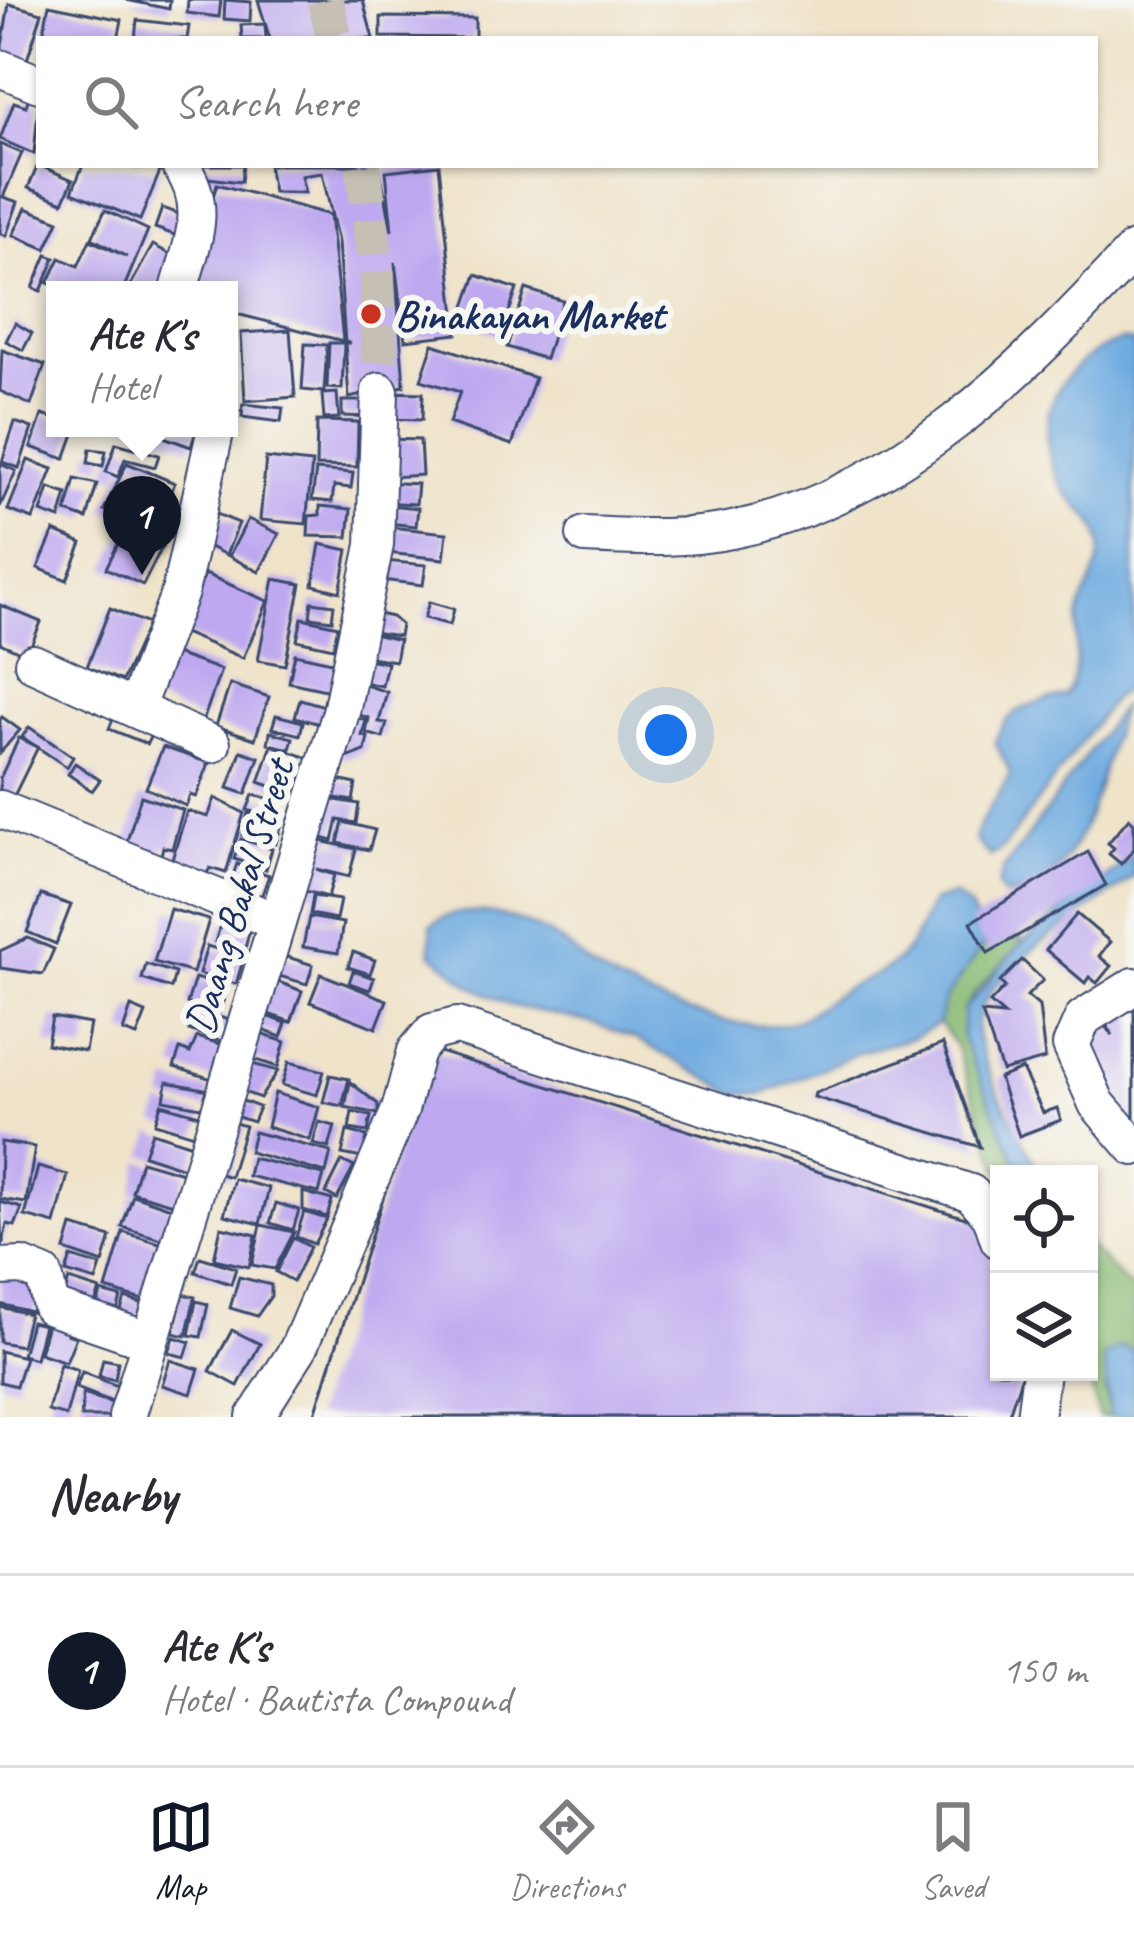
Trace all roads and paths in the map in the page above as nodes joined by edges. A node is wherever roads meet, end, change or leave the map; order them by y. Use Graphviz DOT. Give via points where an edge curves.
graph roads {
  1 [pos="0,68"];
  2 [pos="36,83"];
  3 [pos="182,168"];
  4 [pos="1134,250"];
  5 [pos="181,281"];
  6 [pos="380,391"];
  7 [pos="214,437"];
  8 [pos="585,536"];
  9 [pos="33,662"];
  10 [pos="135,709"];
  11 [pos="212,744"];
  12 [pos="0,809"];
  13 [pos="277,922"];
  14 [pos="1134,986"];
  15 [pos="1134,1147"];
  16 [pos="990,1215"];
  17 [pos="0,1267"];
  18 [pos="150,1341"];
  19 [pos="1040,1381"];
  20 [pos="127,1417"];
  21 [pos="254,1417"];
  22 [pos="1035,1417"];
  1 -- 2 [label="street"];
  3 -- 5 [label="street" via="193,182 199,223"];
  4 -- 8 [label="street" via="989,395 884,471 806,510 730,531"];
  6 -- 13 [label="street, Daang Bakal Street" via="375,544 359,632"];
  7 -- 10 [label="street" via="180,592"];
  9 -- 10 [label="street"];
  10 -- 11 [label="street"];
  12 -- 13 [label="street"];
  13 -- 18 [label="street, Daang Bakal Street"];
  14 -- 15 [label="street" via="1083,1018 1071,1045 1097,1104"];
  16 -- 21 [label="street" via="971,1193 457,1025 432,1032 416,1051 400,1110 298,1349"];
  17 -- 18 [label="street" via="44,1275 50,1307"];
  18 -- 20 [label="street, Daang Bakal Street"];
  19 -- 22 [label="street"];
}
